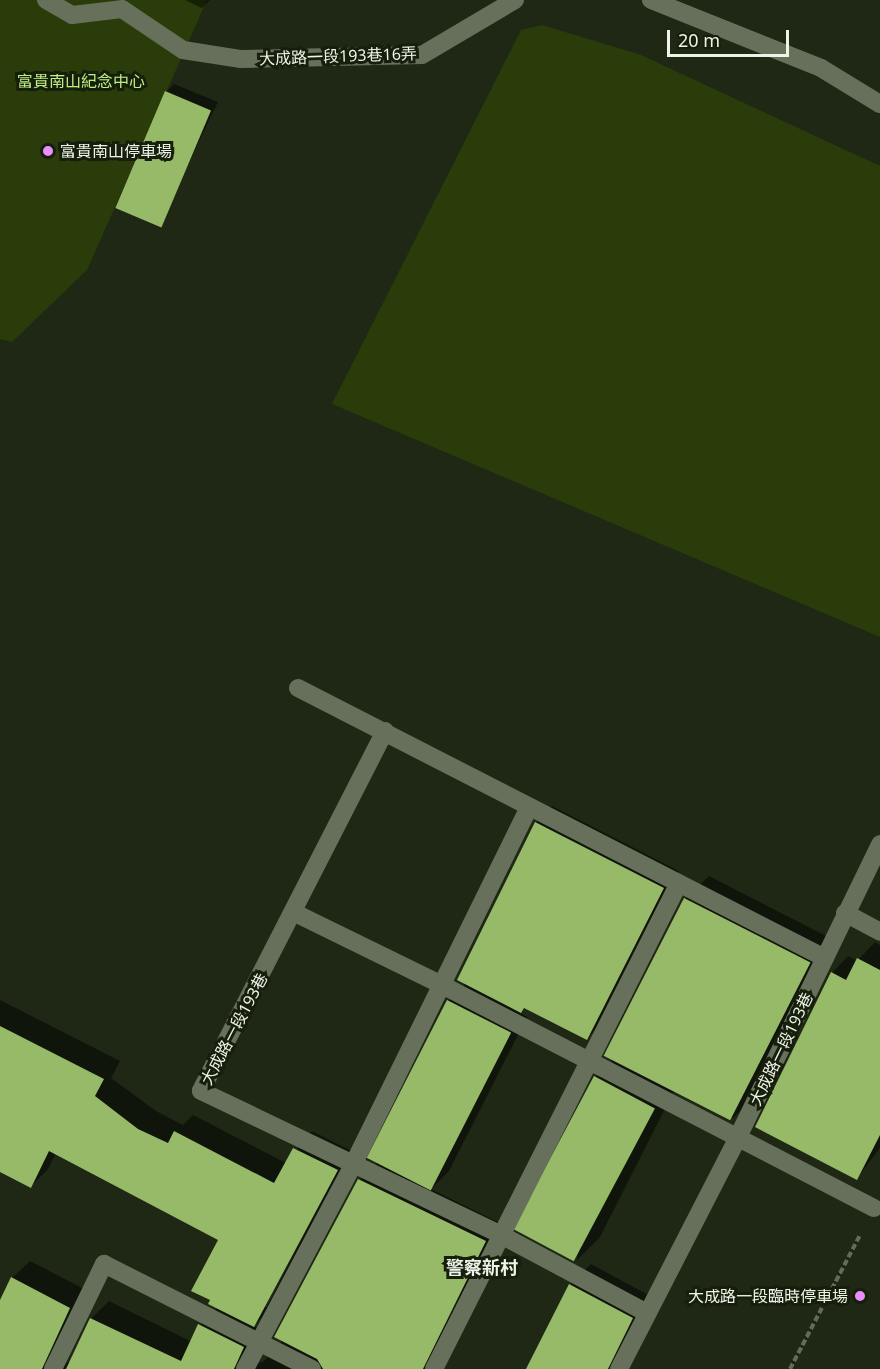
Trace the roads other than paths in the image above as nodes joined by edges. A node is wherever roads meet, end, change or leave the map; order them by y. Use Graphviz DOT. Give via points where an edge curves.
graph roads {
  1 [pos="46,0"];
  2 [pos="514,0"];
  3 [pos="651,0"];
  4 [pos="880,104"];
  5 [pos="297,688"];
  6 [pos="385,731"];
  7 [pos="530,807"];
  8 [pos="880,844"];
  9 [pos="679,883"];
  10 [pos="844,913"];
  11 [pos="295,914"];
  12 [pos="880,932"];
  13 [pos="825,958"];
  14 [pos="442,985"];
  15 [pos="588,1061"];
  16 [pos="737,1139"];
  17 [pos="353,1165"];
  18 [pos="874,1208"];
  19 [pos="501,1235"];
  20 [pos="647,1313"];
  21 [pos="259,1341"];
  22 [pos="53,1369"];
  23 [pos="245,1369"];
  24 [pos="312,1369"];
  25 [pos="434,1369"];
  26 [pos="619,1369"];
  1 -- 2 [label="lane, 大成路一段193巷16弄" via="72,15 122,9 183,50 241,59 422,55"];
  3 -- 4 [label="lane" via="821,68"];
  5 -- 6 [label="lane"];
  6 -- 7 [label="lane"];
  6 -- 11 [label="lane, 大成路一段193巷"];
  7 -- 9 [label="lane"];
  7 -- 14 [label="lane"];
  8 -- 10 [label="lane, 大成路一段193巷"];
  9 -- 13 [label="lane"];
  9 -- 15 [label="lane"];
  10 -- 12 [label="lane"];
  10 -- 13 [label="lane, 大成路一段193巷"];
  11 -- 14 [label="lane"];
  11 -- 17 [label="lane, 大成路一段193巷" via="201,1091"];
  13 -- 16 [label="lane, 大成路一段193巷"];
  14 -- 15 [label="lane"];
  14 -- 17 [label="lane"];
  15 -- 16 [label="lane"];
  15 -- 19 [label="lane"];
  16 -- 18 [label="lane"];
  16 -- 20 [label="lane, 大成路一段193巷"];
  17 -- 19 [label="lane, 大成路一段193巷"];
  17 -- 21 [label="lane"];
  19 -- 20 [label="lane, 大成路一段193巷"];
  19 -- 25 [label="lane"];
  20 -- 26 [label="lane, 大成路一段193巷"];
  21 -- 22 [label="lane" via="104,1264"];
  21 -- 23 [label="lane"];
  21 -- 24 [label="lane"];
}
